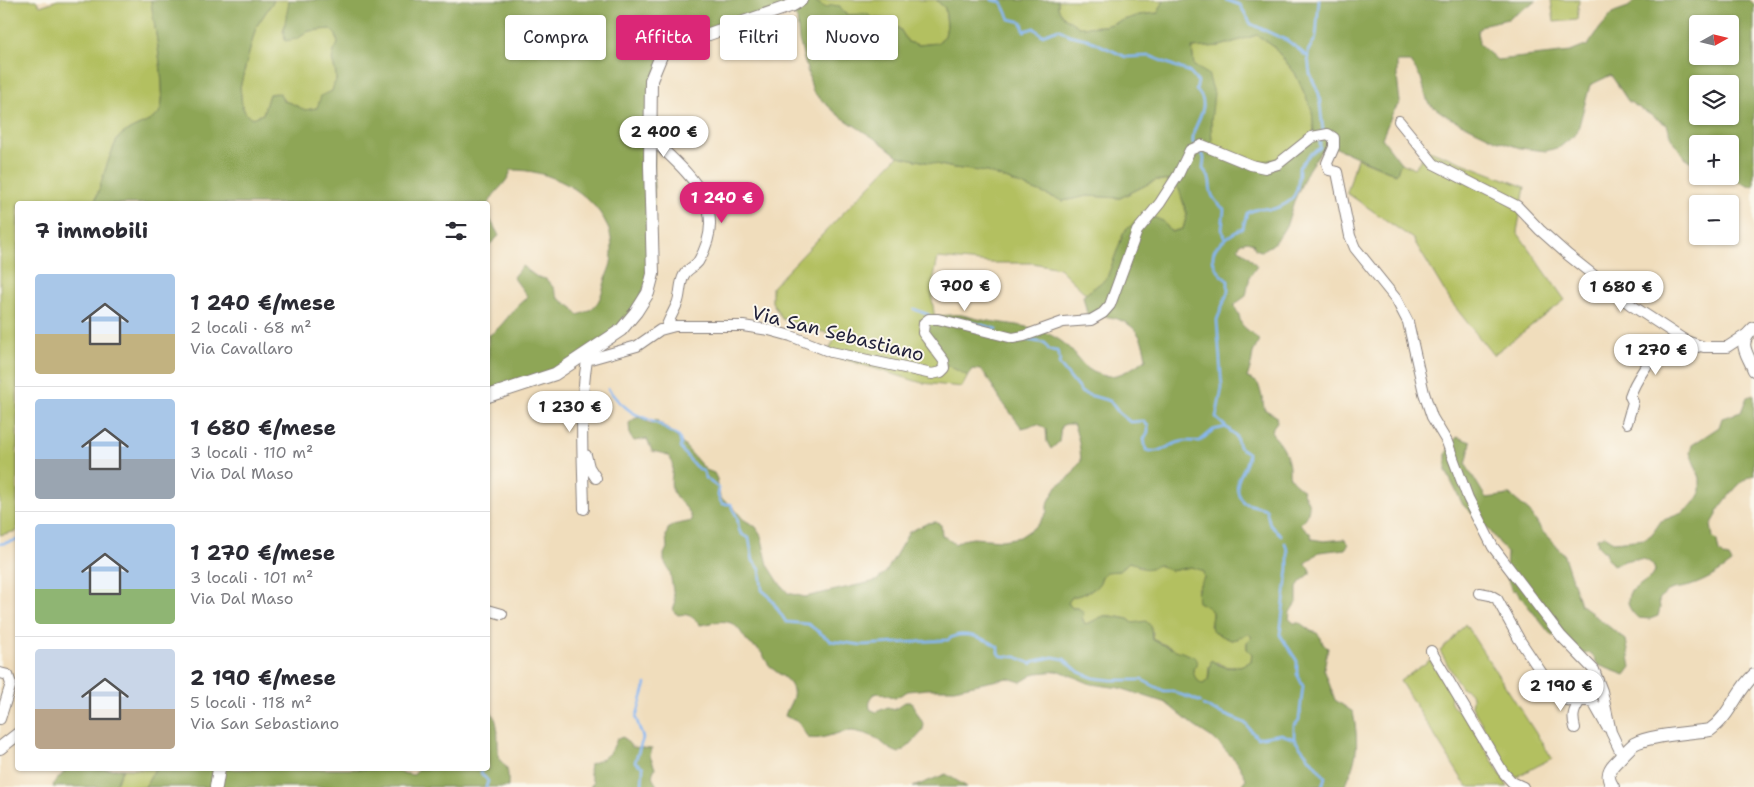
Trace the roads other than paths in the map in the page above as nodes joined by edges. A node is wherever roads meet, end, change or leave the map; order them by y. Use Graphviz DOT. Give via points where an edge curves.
graph roads {
  1 [pos="801,0"];
  2 [pos="1399,121"];
  3 [pos="650,137"];
  4 [pos="666,328"];
  5 [pos="1751,331"];
  6 [pos="1704,347"];
  7 [pos="584,359"];
  8 [pos="1754,370"];
  9 [pos="490,395"];
  10 [pos="1627,423"];
  11 [pos="582,442"];
  12 [pos="596,478"];
  13 [pos="584,509"];
  14 [pos="1480,593"];
  15 [pos="490,611"];
  16 [pos="502,614"];
  17 [pos="1431,651"];
  18 [pos="0,673"];
  19 [pos="1754,675"];
  20 [pos="1580,701"];
  21 [pos="0,719"];
  22 [pos="1575,728"];
  23 [pos="1611,732"];
  24 [pos="15,736"];
  25 [pos="0,748"];
  26 [pos="1622,755"];
  27 [pos="220,771"];
  28 [pos="216,787"];
  29 [pos="1523,787"];
  30 [pos="1613,787"];
  1 -- 3 [label="street" via="709,34 669,44 651,80"];
  2 -- 6 [label="street" via="1434,164 1517,206 1568,255 1630,305 1686,340"];
  3 -- 4 [label="street" via="682,166 704,195 710,215 708,240 697,263 684,274 678,303"];
  3 -- 7 [label="street" via="652,274 648,293 621,330"];
  4 -- 7 [label="street, Via San Sebastiano" via="637,346"];
  4 -- 23 [label="street, Via San Sebastiano" via="743,326 769,330 832,352 932,374 941,372 944,361 924,333 924,324 929,319 1013,338 1063,322 1091,320 1103,313 1110,305 1137,231 1165,196 1190,150 1202,145 1265,168 1278,164 1312,137 1328,134 1334,138 1334,147 1327,163 1330,170 1337,172 1350,236 1355,248 1396,299 1408,322 1432,417 1447,442 1468,498 1493,546 1561,636 1594,670"];
  5 -- 6 [label="street" via="1727,347"];
  5 -- 8 [label="street" via="1744,342 1744,350"];
  6 -- 10 [label="street" via="1661,351 1650,361 1630,396 1633,402"];
  7 -- 9 [label="street" via="556,374"];
  7 -- 11 [label="street"];
  11 -- 12 [label="street" via="589,467"];
  11 -- 13 [label="street"];
  14 -- 20 [label="street" via="1497,599 1555,693 1561,699"];
  15 -- 16 [label="street"];
  17 -- 29 [label="street" via="1503,772 1512,782"];
  18 -- 21 [label="street" via="8,675 11,684"];
  19 -- 26 [label="street" via="1710,730 1648,738"];
  20 -- 22 [label="street" via="1572,719"];
  20 -- 23 [label="street" via="1594,702"];
  23 -- 26 [label="street, Via San Sebastiano"];
  24 -- 25 [label="street"];
  26 -- 30 [label="street" via="1608,776"];
  27 -- 28 [label="street"];
}
